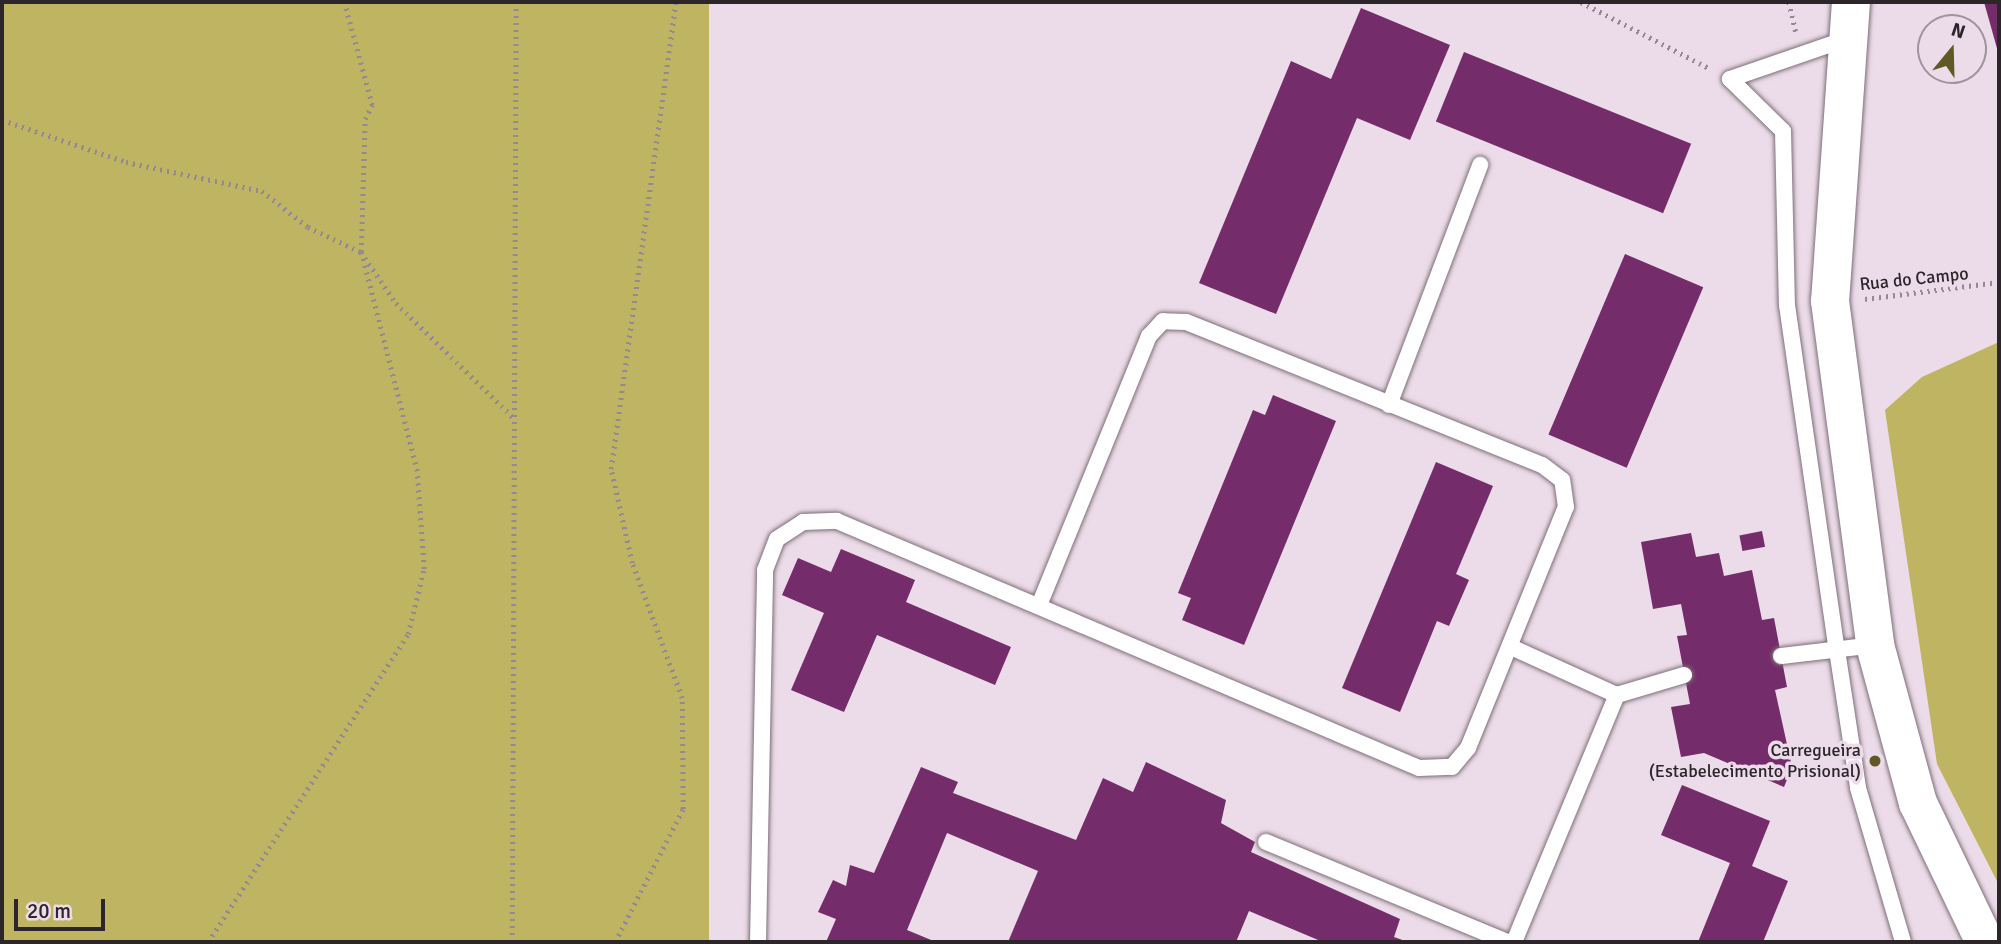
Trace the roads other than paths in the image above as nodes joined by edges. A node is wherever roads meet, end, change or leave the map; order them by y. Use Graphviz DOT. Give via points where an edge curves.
graph roads {
  1 [pos="1850,20"];
  2 [pos="1480,165"];
  3 [pos="1389,405"];
  4 [pos="1040,603"];
  5 [pos="1875,645"];
  6 [pos="1511,647"];
  7 [pos="1837,650"];
  8 [pos="1781,656"];
  9 [pos="1684,675"];
  10 [pos="1617,695"];
  11 [pos="1266,842"];
  12 [pos="758,942"];
  13 [pos="1508,942"];
  14 [pos="1514,942"];
  15 [pos="1903,942"];
  16 [pos="1985,942"];
  1 -- 5 [label="main road" via="1830,301"];
  1 -- 7 [label="lane" via="1800,51 1730,79 1783,131 1787,306"];
  2 -- 3 [label="lane"];
  3 -- 4 [label="lane" via="1186,322 1163,321 1149,336"];
  3 -- 6 [label="lane" via="1542,465 1562,480 1566,507"];
  4 -- 6 [label="lane" via="1419,768 1452,767 1468,748"];
  4 -- 12 [label="lane" via="837,521 803,522 777,539 765,570"];
  5 -- 7 [label="lane"];
  5 -- 16 [label="main road" via="1918,803"];
  6 -- 10 [label="lane"];
  7 -- 8 [label="lane"];
  7 -- 15 [label="lane" via="1858,789"];
  9 -- 10 [label="lane"];
  10 -- 14 [label="lane"];
  11 -- 13 [label="lane"];
}
